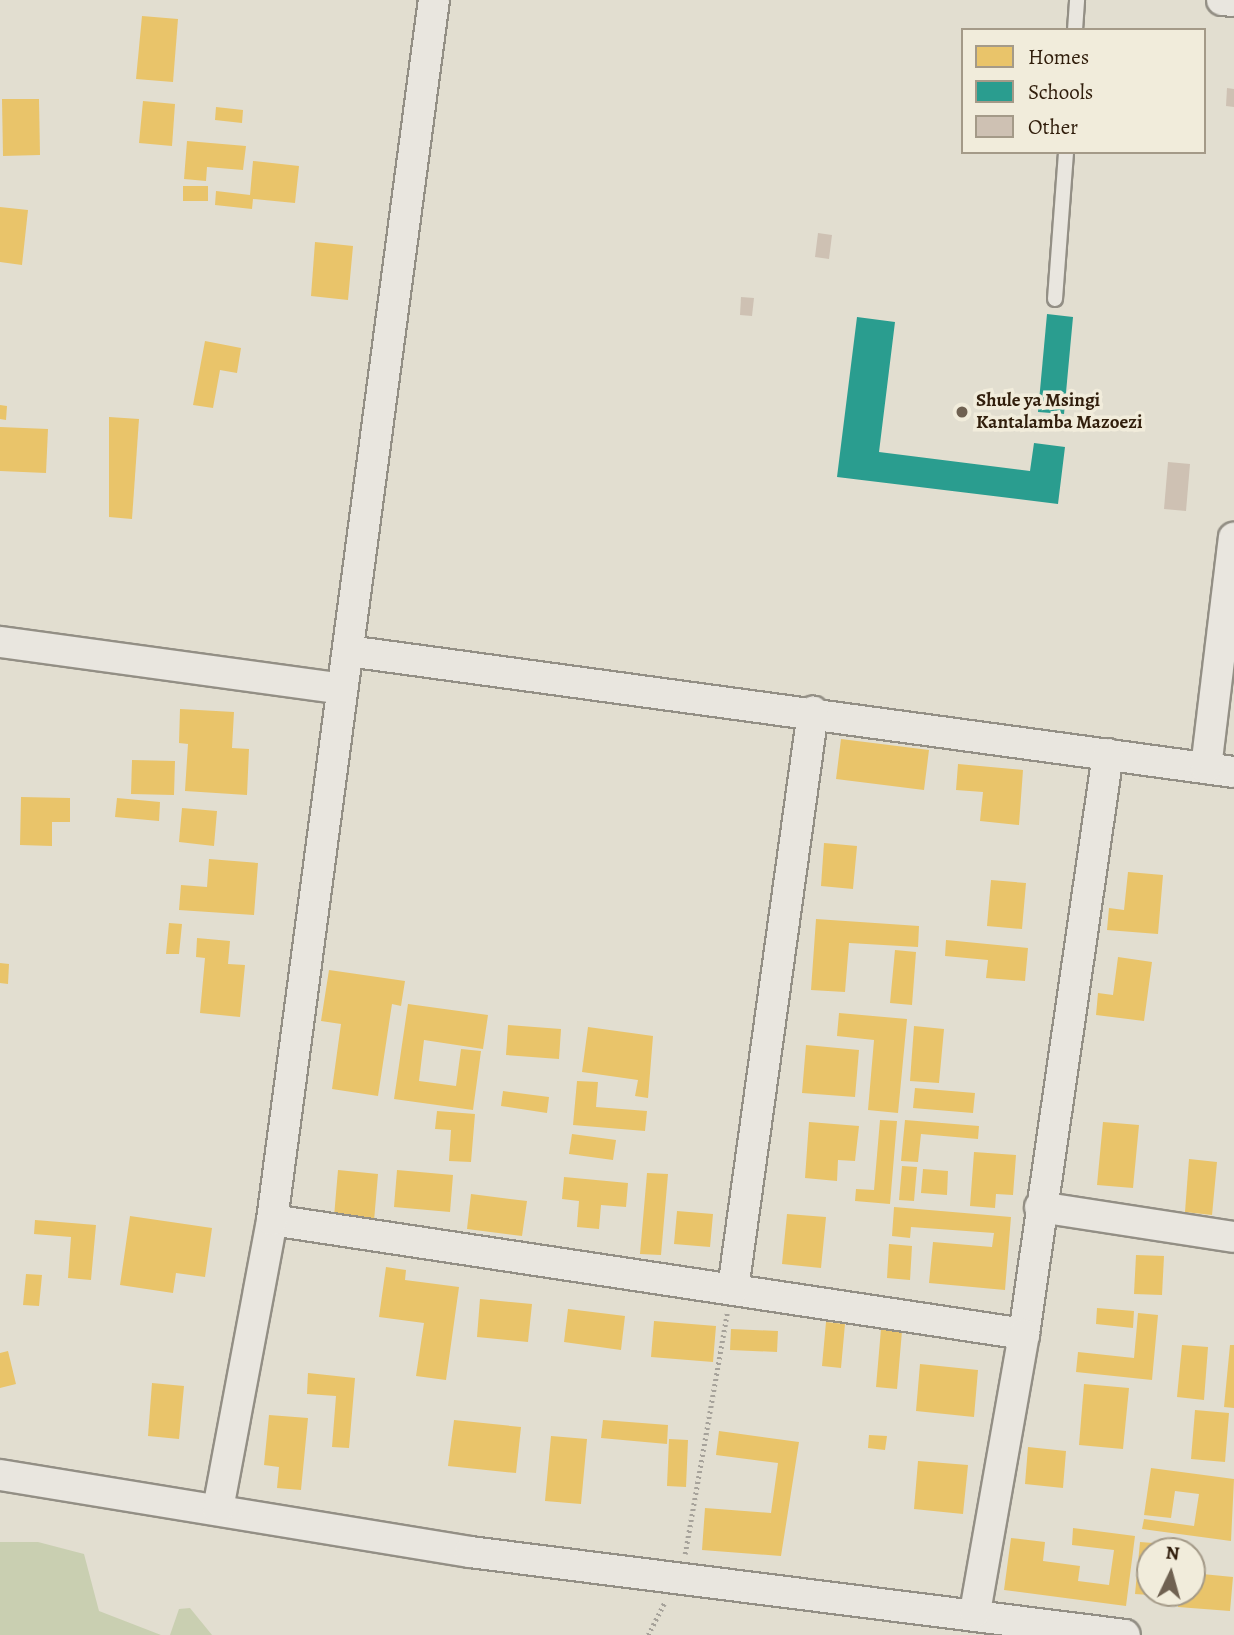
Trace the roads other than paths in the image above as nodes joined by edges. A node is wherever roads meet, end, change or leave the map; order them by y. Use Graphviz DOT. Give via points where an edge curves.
graph roads {
  1 [pos="434,0"];
  2 [pos="1077,0"];
  3 [pos="1222,0"];
  4 [pos="1234,1"];
  5 [pos="1075,28"];
  6 [pos="1066,154"];
  7 [pos="1055,299"];
  8 [pos="1234,538"];
  9 [pos="0,642"];
  10 [pos="348,651"];
  11 [pos="341,689"];
  12 [pos="813,712"];
  13 [pos="1108,754"];
  14 [pos="1220,770"];
  15 [pos="1040,1207"];
  16 [pos="272,1220"];
  17 [pos="1234,1237"];
  18 [pos="733,1289"];
  19 [pos="1024,1334"];
  20 [pos="0,1475"];
  21 [pos="218,1509"];
  22 [pos="975,1612"];
  23 [pos="1125,1635"];
  1 -- 10 [label="street"];
  2 -- 5 [label="lane"];
  3 -- 4 [label="street"];
  6 -- 7 [label="lane"];
  8 -- 14 [label="street"];
  9 -- 11 [label="street"];
  10 -- 11 [label="street"];
  10 -- 12 [label="street"];
  11 -- 16 [label="street"];
  12 -- 13 [label="street"];
  12 -- 18 [label="street"];
  13 -- 14 [label="street"];
  13 -- 15 [label="street"];
  15 -- 17 [label="street"];
  15 -- 19 [label="street"];
  16 -- 18 [label="street"];
  16 -- 21 [label="street"];
  18 -- 19 [label="street"];
  19 -- 22 [label="street"];
  20 -- 21 [label="street"];
  21 -- 22 [label="street" via="470,1552"];
  22 -- 23 [label="street"];
}
